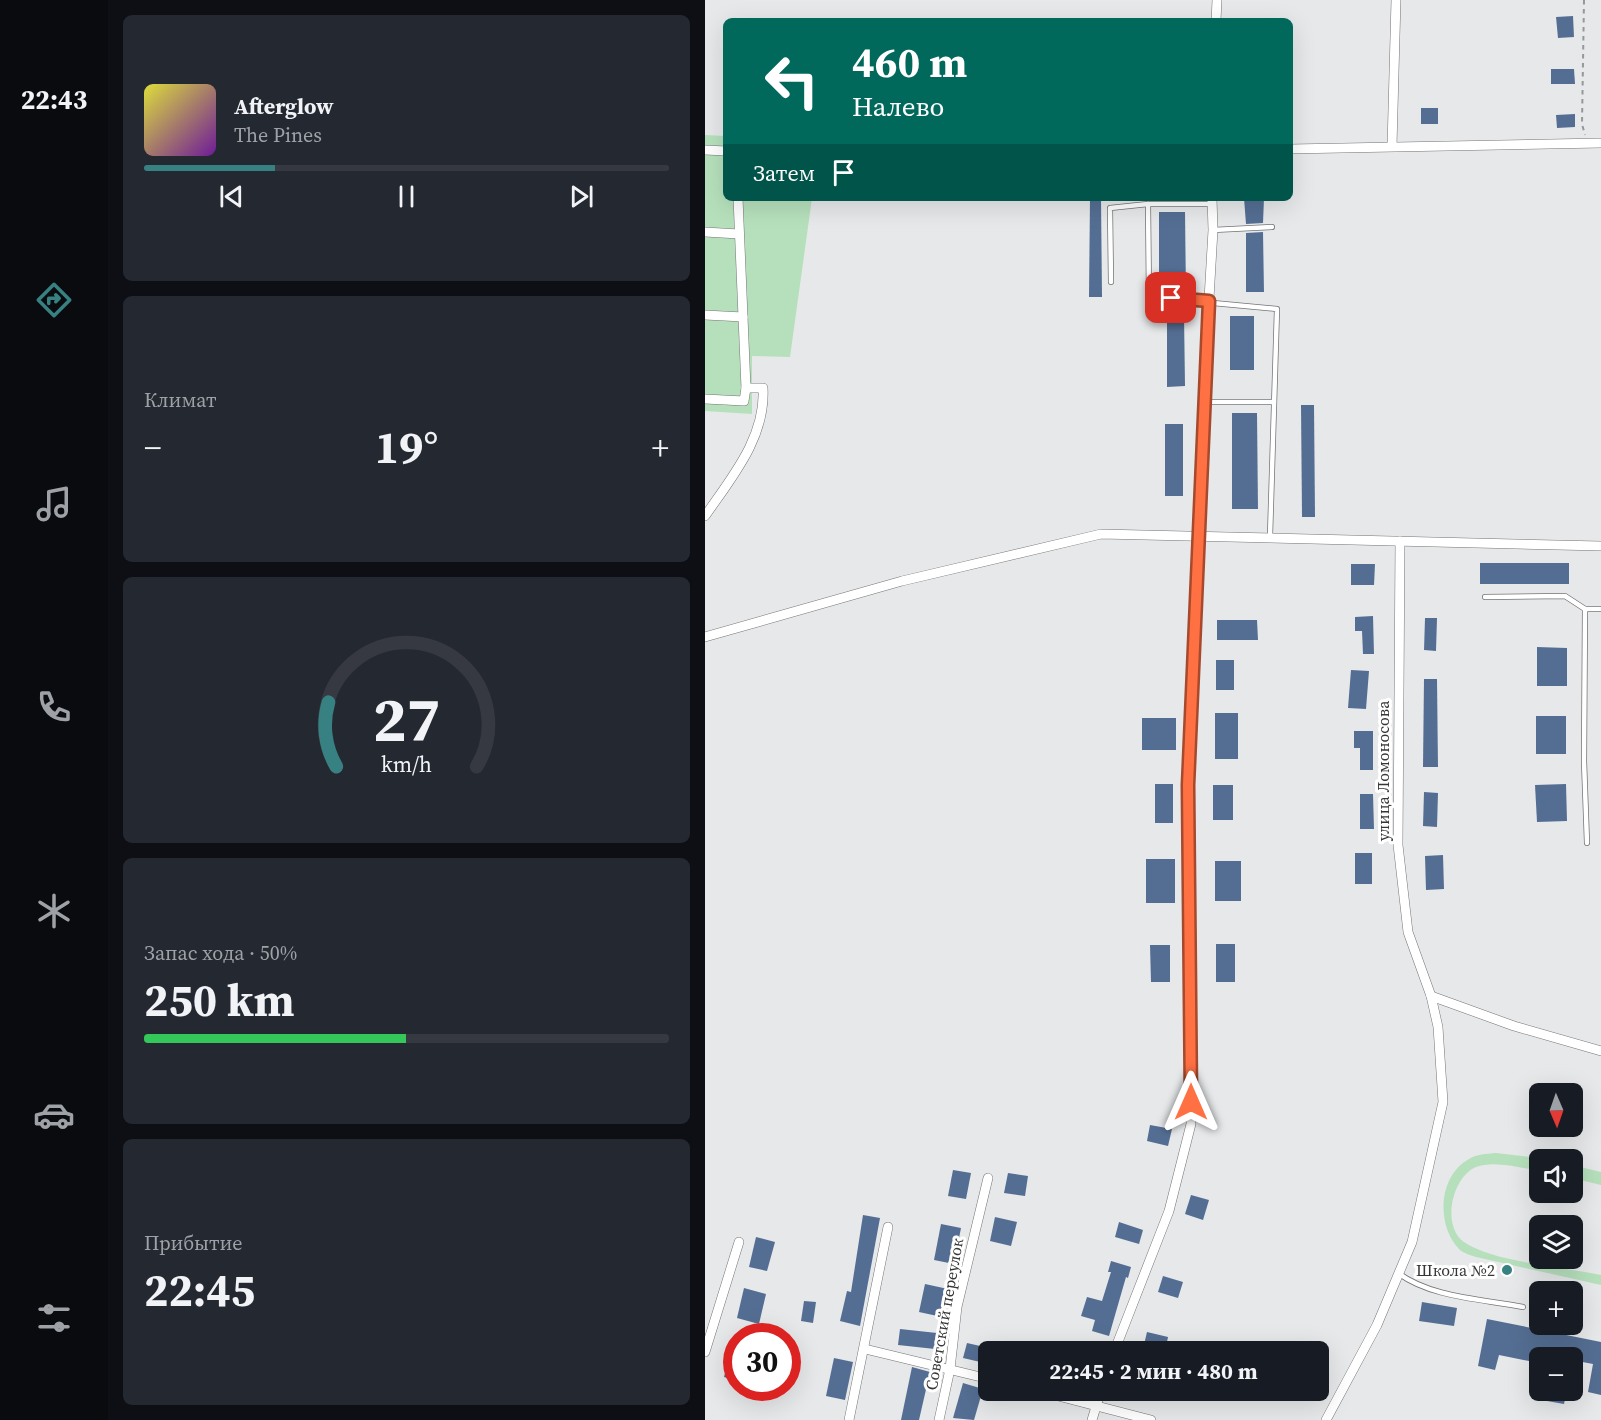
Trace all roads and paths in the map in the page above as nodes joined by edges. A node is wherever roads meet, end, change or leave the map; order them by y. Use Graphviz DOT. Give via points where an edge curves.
graph roads {
  1 [pos="1217,0"];
  2 [pos="1396,0"];
  3 [pos="1584,0"];
  4 [pos="1216,18"];
  5 [pos="1587,143"];
  6 [pos="1601,143"];
  7 [pos="1392,146"];
  8 [pos="1293,149"];
  9 [pos="705,150"];
  10 [pos="723,151"];
  11 [pos="738,201"];
  12 [pos="1212,201"];
  13 [pos="1149,204"];
  14 [pos="1272,227"];
  15 [pos="1213,230"];
  16 [pos="705,232"];
  17 [pos="739,234"];
  18 [pos="1111,282"];
  19 [pos="1209,301"];
  20 [pos="705,315"];
  21 [pos="743,317"];
  22 [pos="746,388"];
  23 [pos="705,399"];
  24 [pos="1203,402"];
  25 [pos="1274,402"];
  26 [pos="705,516"];
  27 [pos="1198,536"];
  28 [pos="1270,536"];
  29 [pos="1400,541"];
  30 [pos="1601,546"];
  31 [pos="1485,597"];
  32 [pos="1585,609"];
  33 [pos="1601,609"];
  34 [pos="705,637"];
  35 [pos="1587,843"];
  36 [pos="1431,996"];
  37 [pos="1601,1051"];
  38 [pos="988,1178"];
  39 [pos="888,1227"];
  40 [pos="739,1242"];
  41 [pos="1398,1273"];
  42 [pos="1523,1307"];
  43 [pos="1118,1341"];
  44 [pos="705,1349"];
  45 [pos="865,1349"];
  46 [pos="950,1369"];
  47 [pos="978,1376"];
  48 [pos="1078,1401"];
  49 [pos="1098,1401"];
  50 [pos="1097,1406"];
  51 [pos="849,1420"];
  52 [pos="939,1420"];
  53 [pos="1092,1420"];
  54 [pos="1151,1420"];
  55 [pos="1326,1420"];
  1 -- 4 [label="street"];
  2 -- 7 [label="street"];
  3 -- 5 [label="path" via="1582,124"];
  5 -- 6 [label="street"];
  5 -- 7 [label="street"];
  7 -- 8 [label="street"];
  9 -- 10 [label="street"];
  11 -- 17 [label="street"];
  12 -- 13 [label="lane"];
  12 -- 15 [label="street"];
  13 -- 18 [label="lane" via="1110,208"];
  13 -- 19 [label="lane" via="1149,297"];
  14 -- 15 [label="lane"];
  15 -- 19 [label="street"];
  16 -- 17 [label="street"];
  17 -- 21 [label="street"];
  19 -- 24 [label="street"];
  19 -- 25 [label="lane" via="1277,309"];
  20 -- 21 [label="street"];
  21 -- 22 [label="street"];
  22 -- 23 [label="street" via="744,401"];
  22 -- 26 [label="street" via="763,388 764,410 745,457"];
  24 -- 25 [label="lane"];
  24 -- 27 [label="street"];
  25 -- 28 [label="lane"];
  27 -- 28 [label="street"];
  27 -- 34 [label="street" via="1101,534 902,581"];
  27 -- 43 [label="street" via="1188,785 1191,1124 1169,1211"];
  28 -- 29 [label="street"];
  29 -- 30 [label="street"];
  29 -- 36 [label="street, улица Ломоносова" via="1398,844 1409,932"];
  31 -- 32 [label="lane" via="1565,596"];
  32 -- 33 [label="lane"];
  32 -- 35 [label="lane"];
  36 -- 37 [label="street" via="1513,1026"];
  36 -- 41 [label="street, улица Ломоносова" via="1438,1027 1443,1102 1412,1242"];
  38 -- 46 [label="street, Советский переулок" via="957,1307"];
  39 -- 45 [label="street"];
  40 -- 44 [label="street"];
  41 -- 42 [label="lane" via="1441,1292"];
  41 -- 55 [label="street, улица Ломоносова" via="1377,1325"];
  45 -- 46 [label="street"];
  45 -- 51 [label="street"];
  46 -- 47 [label="street"];
  46 -- 52 [label="street, Советский переулок"];
  48 -- 50 [label="street"];
  49 -- 50 [label="street"];
  50 -- 53 [label="street"];
  50 -- 54 [label="street"];
}
